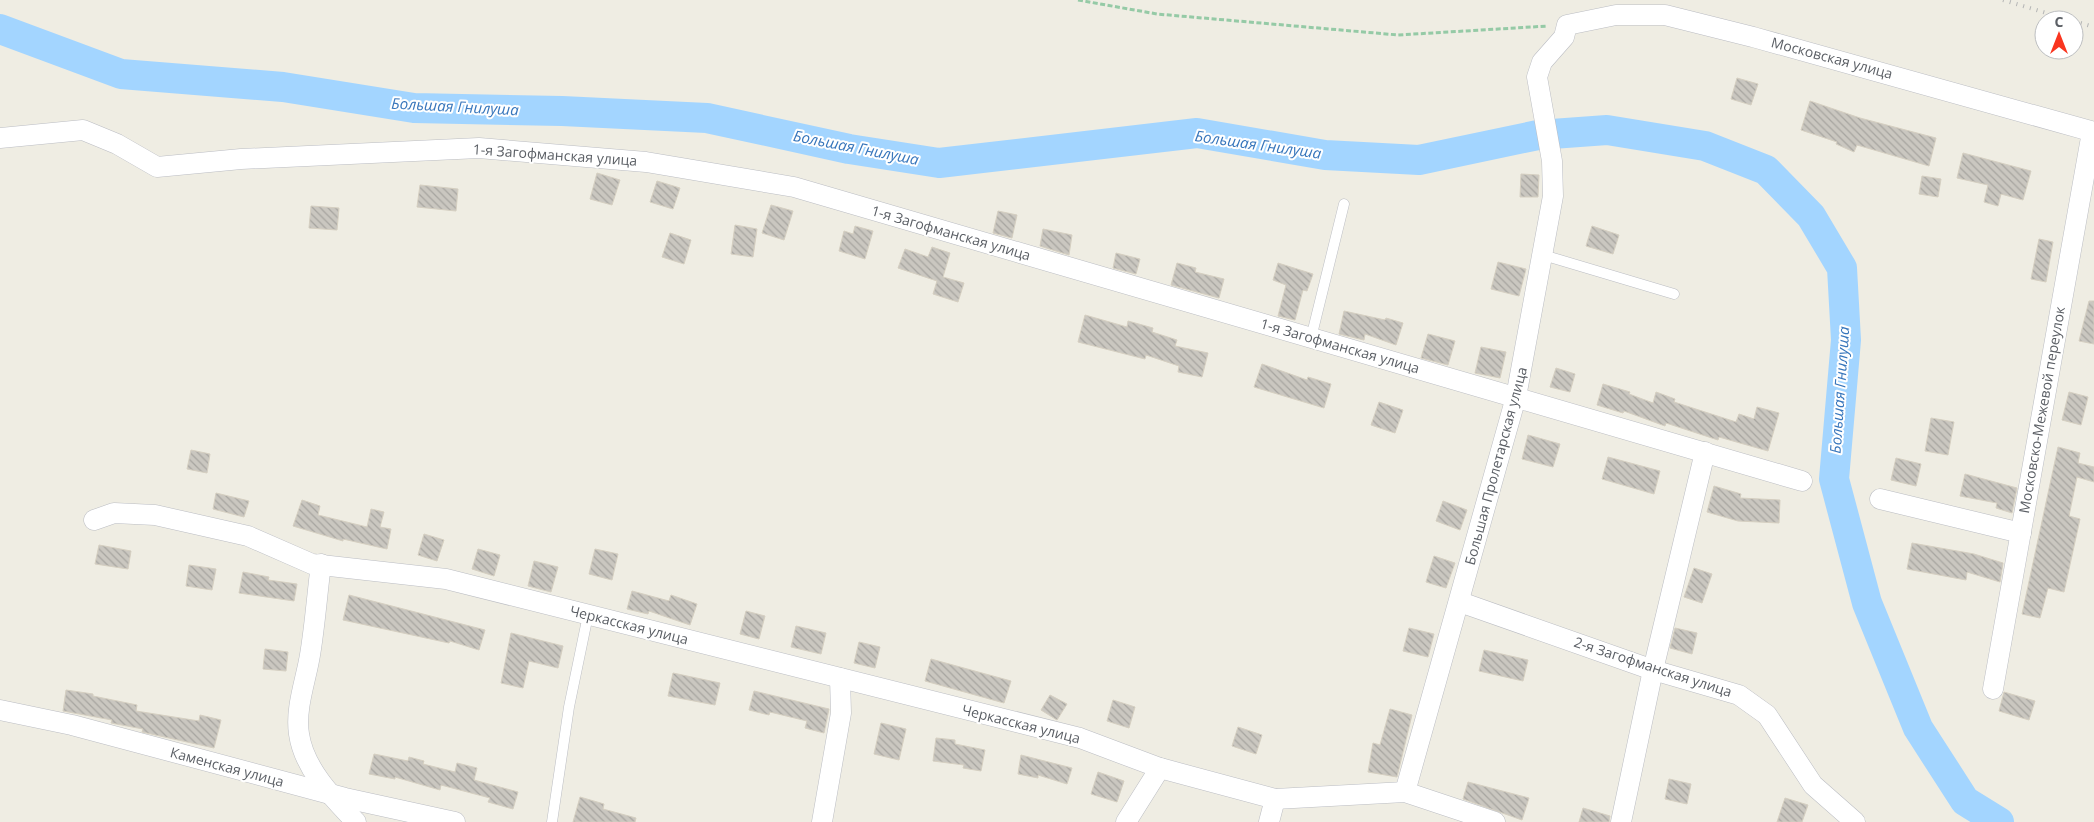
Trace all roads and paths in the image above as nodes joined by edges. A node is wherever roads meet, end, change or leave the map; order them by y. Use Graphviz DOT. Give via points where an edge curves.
graph roads {
  1 [pos="1078,0"];
  2 [pos="1566,25"];
  3 [pos="2093,132"];
  4 [pos="0,138"];
  5 [pos="1344,204"];
  6 [pos="1543,255"];
  7 [pos="1674,294"];
  8 [pos="1311,338"];
  9 [pos="1516,397"];
  10 [pos="1704,452"];
  11 [pos="1802,481"];
  12 [pos="1880,498"];
  13 [pos="94,520"];
  14 [pos="2020,533"];
  15 [pos="321,564"];
  16 [pos="1460,602"];
  17 [pos="588,615"];
  18 [pos="1654,670"];
  19 [pos="840,678"];
  20 [pos="1993,689"];
  21 [pos="0,710"];
  22 [pos="1160,768"];
  23 [pos="1405,792"];
  24 [pos="330,794"];
  25 [pos="1275,799"];
  26 [pos="356,822"];
  27 [pos="455,822"];
  28 [pos="552,822"];
  29 [pos="822,822"];
  30 [pos="1126,822"];
  31 [pos="1269,822"];
  32 [pos="1495,822"];
  33 [pos="1621,822"];
  34 [pos="1854,822"];
  1 -- 2 [label="path" via="1157,14 1398,35"];
  2 -- 3 [label="street, Московская улица" via="1616,15 1665,15"];
  2 -- 6 [label="street, Большая Пролетарская улица" via="1564,37 1542,62 1537,76 1554,173"];
  3 -- 14 [label="street, Московско-Межевой переулок"];
  4 -- 8 [label="street, 1-я Загофманская улица" via="83,130 117,144 157,168 241,159 479,148 646,162 794,188"];
  5 -- 8 [label="lane"];
  6 -- 7 [label="lane"];
  6 -- 9 [label="street, Большая Пролетарская улица"];
  8 -- 9 [label="street, 1-я Загофманская улица"];
  9 -- 10 [label="street, 1-я Загофманская улица"];
  9 -- 16 [label="street, Большая Пролетарская улица"];
  10 -- 11 [label="street, 1-я Загофманская улица"];
  10 -- 18 [label="street"];
  12 -- 14 [label="street"];
  13 -- 15 [label="street, Черкасская улица" via="114,513 155,515 248,536 312,564"];
  14 -- 20 [label="street, Московско-Межевой переулок"];
  15 -- 17 [label="street, Черкасская улица" via="446,579"];
  15 -- 24 [label="street" via="299,734 306,758"];
  16 -- 18 [label="street, 2-я Загофманская улица"];
  16 -- 23 [label="street, Большая Пролетарская улица"];
  17 -- 19 [label="street, Черкасская улица"];
  17 -- 28 [label="lane"];
  18 -- 33 [label="street"];
  18 -- 34 [label="street, 2-я Загофманская улица" via="1739,695 1767,715 1813,785"];
  19 -- 22 [label="street, Черкасская улица" via="1080,738"];
  19 -- 29 [label="street" via="841,713"];
  21 -- 24 [label="street, Каменская улица" via="72,725"];
  22 -- 25 [label="street"];
  22 -- 30 [label="street"];
  23 -- 25 [label="street"];
  23 -- 32 [label="street"];
  24 -- 26 [label="street"];
  24 -- 27 [label="street, Каменская улица"];
  25 -- 31 [label="street"];
}
